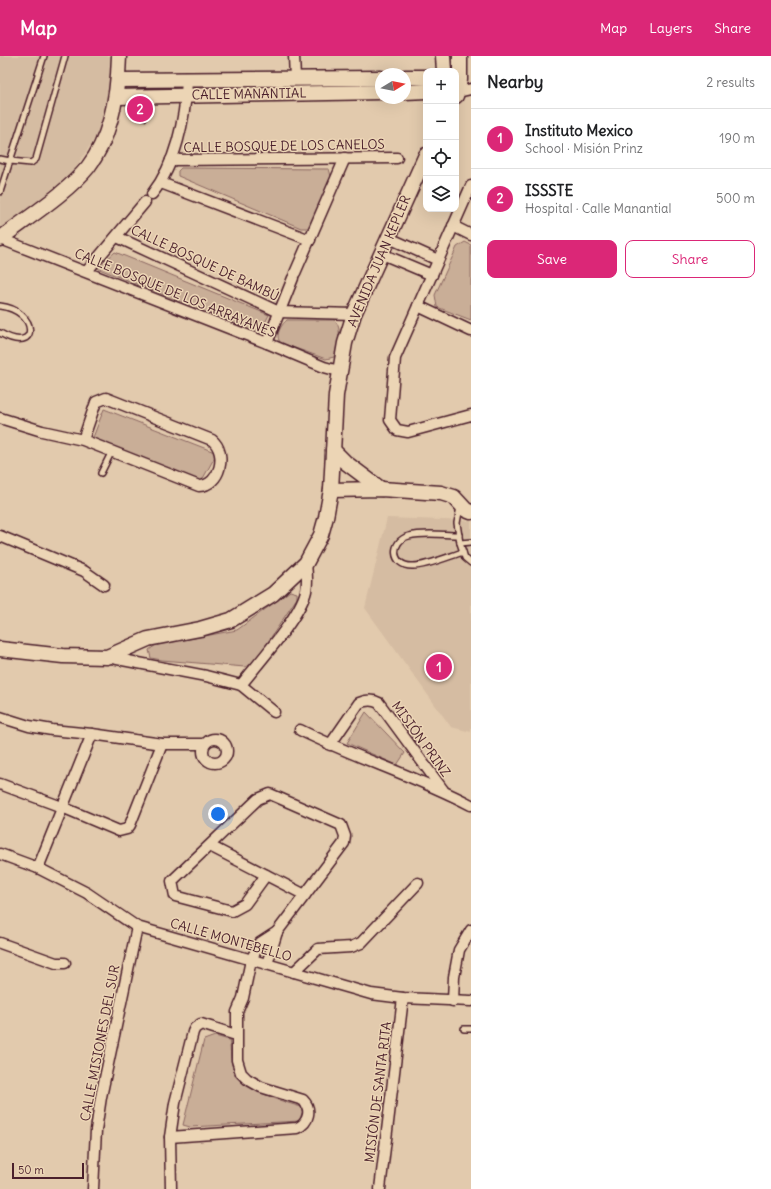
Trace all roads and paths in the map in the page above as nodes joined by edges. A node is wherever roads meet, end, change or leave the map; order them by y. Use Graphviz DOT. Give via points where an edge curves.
graph roads {
  1 [pos="44,56"];
  2 [pos="66,56"];
  3 [pos="119,56"];
  4 [pos="294,56"];
  5 [pos="443,56"];
  6 [pos="460,56"];
  7 [pos="444,68"];
  8 [pos="411,77"];
  9 [pos="423,77"];
  10 [pos="295,78"];
  11 [pos="375,78"];
  12 [pos="118,80"];
  13 [pos="187,81"];
  14 [pos="461,87"];
  15 [pos="375,92"];
  16 [pos="411,92"];
  17 [pos="423,92"];
  18 [pos="295,94"];
  19 [pos="186,95"];
  20 [pos="117,97"];
  21 [pos="345,158"];
  22 [pos="397,158"];
  23 [pos="0,159"];
  24 [pos="171,160"];
  25 [pos="10,161"];
  26 [pos="423,162"];
  27 [pos="161,183"];
  28 [pos="471,186"];
  29 [pos="0,192"];
  30 [pos="152,194"];
  31 [pos="144,202"];
  32 [pos="453,226"];
  33 [pos="471,236"];
  34 [pos="117,237"];
  35 [pos="389,238"];
  36 [pos="0,239"];
  37 [pos="310,240"];
  38 [pos="382,254"];
  39 [pos="438,260"];
  40 [pos="87,271"];
  41 [pos="432,275"];
  42 [pos="0,306"];
  43 [pos="418,306"];
  44 [pos="279,312"];
  45 [pos="354,314"];
  46 [pos="471,331"];
  47 [pos="0,333"];
  48 [pos="267,343"];
  49 [pos="339,372"];
  50 [pos="471,415"];
  51 [pos="0,418"];
  52 [pos="83,440"];
  53 [pos="332,450"];
  54 [pos="112,451"];
  55 [pos="100,473"];
  56 [pos="381,489"];
  57 [pos="331,490"];
  58 [pos="460,502"];
  59 [pos="471,512"];
  60 [pos="459,534"];
  61 [pos="0,536"];
  62 [pos="471,542"];
  63 [pos="460,543"];
  64 [pos="463,552"];
  65 [pos="306,563"];
  66 [pos="471,563"];
  67 [pos="104,585"];
  68 [pos="0,649"];
  69 [pos="107,658"];
  70 [pos="241,686"];
  71 [pos="274,712"];
  72 [pos="0,717"];
  73 [pos="300,730"];
  74 [pos="92,734"];
  75 [pos="162,744"];
  76 [pos="205,744"];
  77 [pos="330,745"];
  78 [pos="0,784"];
  79 [pos="443,790"];
  80 [pos="471,805"];
  81 [pos="62,807"];
  82 [pos="210,846"];
  83 [pos="0,854"];
  84 [pos="38,868"];
  85 [pos="266,875"];
  86 [pos="418,883"];
  87 [pos="305,894"];
  88 [pos="137,927"];
  89 [pos="471,930"];
  90 [pos="277,932"];
  91 [pos="0,944"];
  92 [pos="251,960"];
  93 [pos="65,963"];
  94 [pos="267,964"];
  95 [pos="294,972"];
  96 [pos="403,998"];
  97 [pos="453,1001"];
  98 [pos="471,1002"];
  99 [pos="464,1029"];
  100 [pos="471,1029"];
  101 [pos="237,1030"];
  102 [pos="170,1137"];
  103 [pos="93,1189"];
  104 [pos="171,1189"];
  105 [pos="380,1189"];
  1 -- 25 [label="lane"];
  2 -- 25 [label="lane" via="36,159 31,163"];
  3 -- 12 [label="street"];
  4 -- 10 [label="street"];
  5 -- 7 [label="street"];
  6 -- 14 [label="street"];
  8 -- 9 [label="street"];
  10 -- 11 [label="street, CALLE MANANTIAL"];
  10 -- 13 [label="street, CALLE MANANTIAL"];
  10 -- 18 [label="street"];
  12 -- 13 [label="street, CALLE MANANTIAL"];
  12 -- 20 [label="street"];
  13 -- 19 [label="street"];
  15 -- 18 [label="street, CALLE MANANTIAL"];
  16 -- 17 [label="street"];
  18 -- 19 [label="street, CALLE MANANTIAL"];
  19 -- 20 [label="street, CALLE MANANTIAL"];
  19 -- 24 [label="street"];
  20 -- 36 [label="street" via="103,140 88,167 66,188"];
  21 -- 22 [label="street, CALLE BOSQUE DE LOS CANELOS"];
  21 -- 24 [label="street, CALLE BOSQUE DE LOS CANELOS"];
  21 -- 37 [label="street"];
  23 -- 25 [label="lane"];
  24 -- 27 [label="street"];
  25 -- 29 [label="lane"];
  26 -- 35 [label="street, AVENIDA JUAN KEPLER"];
  27 -- 30 [label="street"];
  27 -- 37 [label="street"];
  28 -- 32 [label="street"];
  31 -- 34 [label="street"];
  32 -- 33 [label="street"];
  32 -- 39 [label="street"];
  34 -- 40 [label="street"];
  34 -- 44 [label="street, CALLE BOSQUE DE BAMBÚ"];
  35 -- 38 [label="street, AVENIDA JUAN KEPLER"];
  35 -- 39 [label="street"];
  36 -- 40 [label="street, CALLE BOSQUE DE LOS ARRAYANES"];
  37 -- 44 [label="street"];
  38 -- 41 [label="street"];
  38 -- 45 [label="street, AVENIDA JUAN KEPLER"];
  39 -- 41 [label="street"];
  40 -- 48 [label="street, CALLE BOSQUE DE LOS ARRAYANES"];
  41 -- 43 [label="street"];
  42 -- 47 [label="lane" via="24,316 31,329 28,336 21,340"];
  43 -- 46 [label="street"];
  43 -- 50 [label="street" via="395,358 390,420 397,430 408,432"];
  44 -- 45 [label="street, CALLE BOSQUE DE BAMBÚ"];
  44 -- 48 [label="street"];
  45 -- 49 [label="street, AVENIDA JUAN KEPLER"];
  48 -- 49 [label="street, CALLE BOSQUE DE LOS ARRAYANES"];
  49 -- 53 [label="street, AVENIDA JUAN KEPLER"];
  51 -- 52 [label="street"];
  52 -- 54 [label="street"];
  52 -- 54 [label="street" via="96,402 106,398 212,440 218,446 221,460 214,480 208,485 199,486"];
  53 -- 56 [label="street"];
  53 -- 57 [label="street, AVENIDA JUAN KEPLER"];
  54 -- 55 [label="lane"];
  56 -- 57 [label="street"];
  56 -- 58 [label="street" via="441,493 454,496"];
  57 -- 65 [label="street, AVENIDA JUAN KEPLER" via="321,535"];
  58 -- 59 [label="street"];
  58 -- 60 [label="lane" via="457,523"];
  60 -- 63 [label="lane"];
  60 -- 64 [label="lane" via="410,536 402,539 394,552 402,565 413,567"];
  61 -- 67 [label="street" via="84,571"];
  62 -- 63 [label="lane"];
  63 -- 64 [label="lane"];
  64 -- 66 [label="lane"];
  65 -- 69 [label="street, AVENIDA JUAN KEPLER" via="273,594 230,620 148,639"];
  65 -- 70 [label="street" via="308,579 299,610"];
  68 -- 69 [label="street"];
  69 -- 70 [label="street" via="206,676"];
  70 -- 71 [label="street"];
  72 -- 74 [label="street" via="37,727"];
  73 -- 77 [label="street"];
  74 -- 75 [label="street"];
  74 -- 81 [label="street"];
  75 -- 76 [label="street"];
  75 -- 81 [label="street" via="130,825 126,829 119,831"];
  77 -- 79 [label="street"];
  77 -- 79 [label="street, MISIÓN PRINZ" via="359,704 364,701 375,701"];
  78 -- 81 [label="street"];
  79 -- 80 [label="street"];
  81 -- 84 [label="street"];
  82 -- 85 [label="street"];
  82 -- 85 [label="street" via="172,881 175,896 232,911 245,904"];
  82 -- 87 [label="street" via="258,799 270,794 341,825 345,836 344,843"];
  83 -- 84 [label="street, CALLE MONTEBELLO"];
  84 -- 88 [label="street, CALLE MONTEBELLO" via="87,893"];
  85 -- 87 [label="street"];
  86 -- 95 [label="street" via="361,943 351,947 318,949"];
  87 -- 90 [label="street"];
  88 -- 92 [label="street, CALLE MONTEBELLO"];
  88 -- 103 [label="street, CALLE MISIONES DEL SUR" via="101,1097 96,1130"];
  89 -- 97 [label="street" via="459,950"];
  90 -- 92 [label="street" via="260,943"];
  90 -- 94 [label="street"];
  91 -- 93 [label="street" via="56,963"];
  92 -- 94 [label="street, CALLE MONTEBELLO"];
  92 -- 101 [label="street" via="243,998 245,1007"];
  94 -- 95 [label="street, CALLE MONTEBELLO"];
  95 -- 96 [label="street, CALLE MONTEBELLO" via="371,994"];
  96 -- 97 [label="street, CALLE MONTEBELLO"];
  96 -- 105 [label="street, MISIÓN DE SANTA RITA"];
  97 -- 98 [label="street, CALLE MONTEBELLO"];
  99 -- 100 [label="lane"];
  101 -- 102 [label="street" via="205,1025 198,1026 193,1032"];
  101 -- 102 [label="street" via="237,1060 241,1073 261,1087 303,1100 309,1113 307,1120 297,1128"];
  102 -- 104 [label="street"];
}
